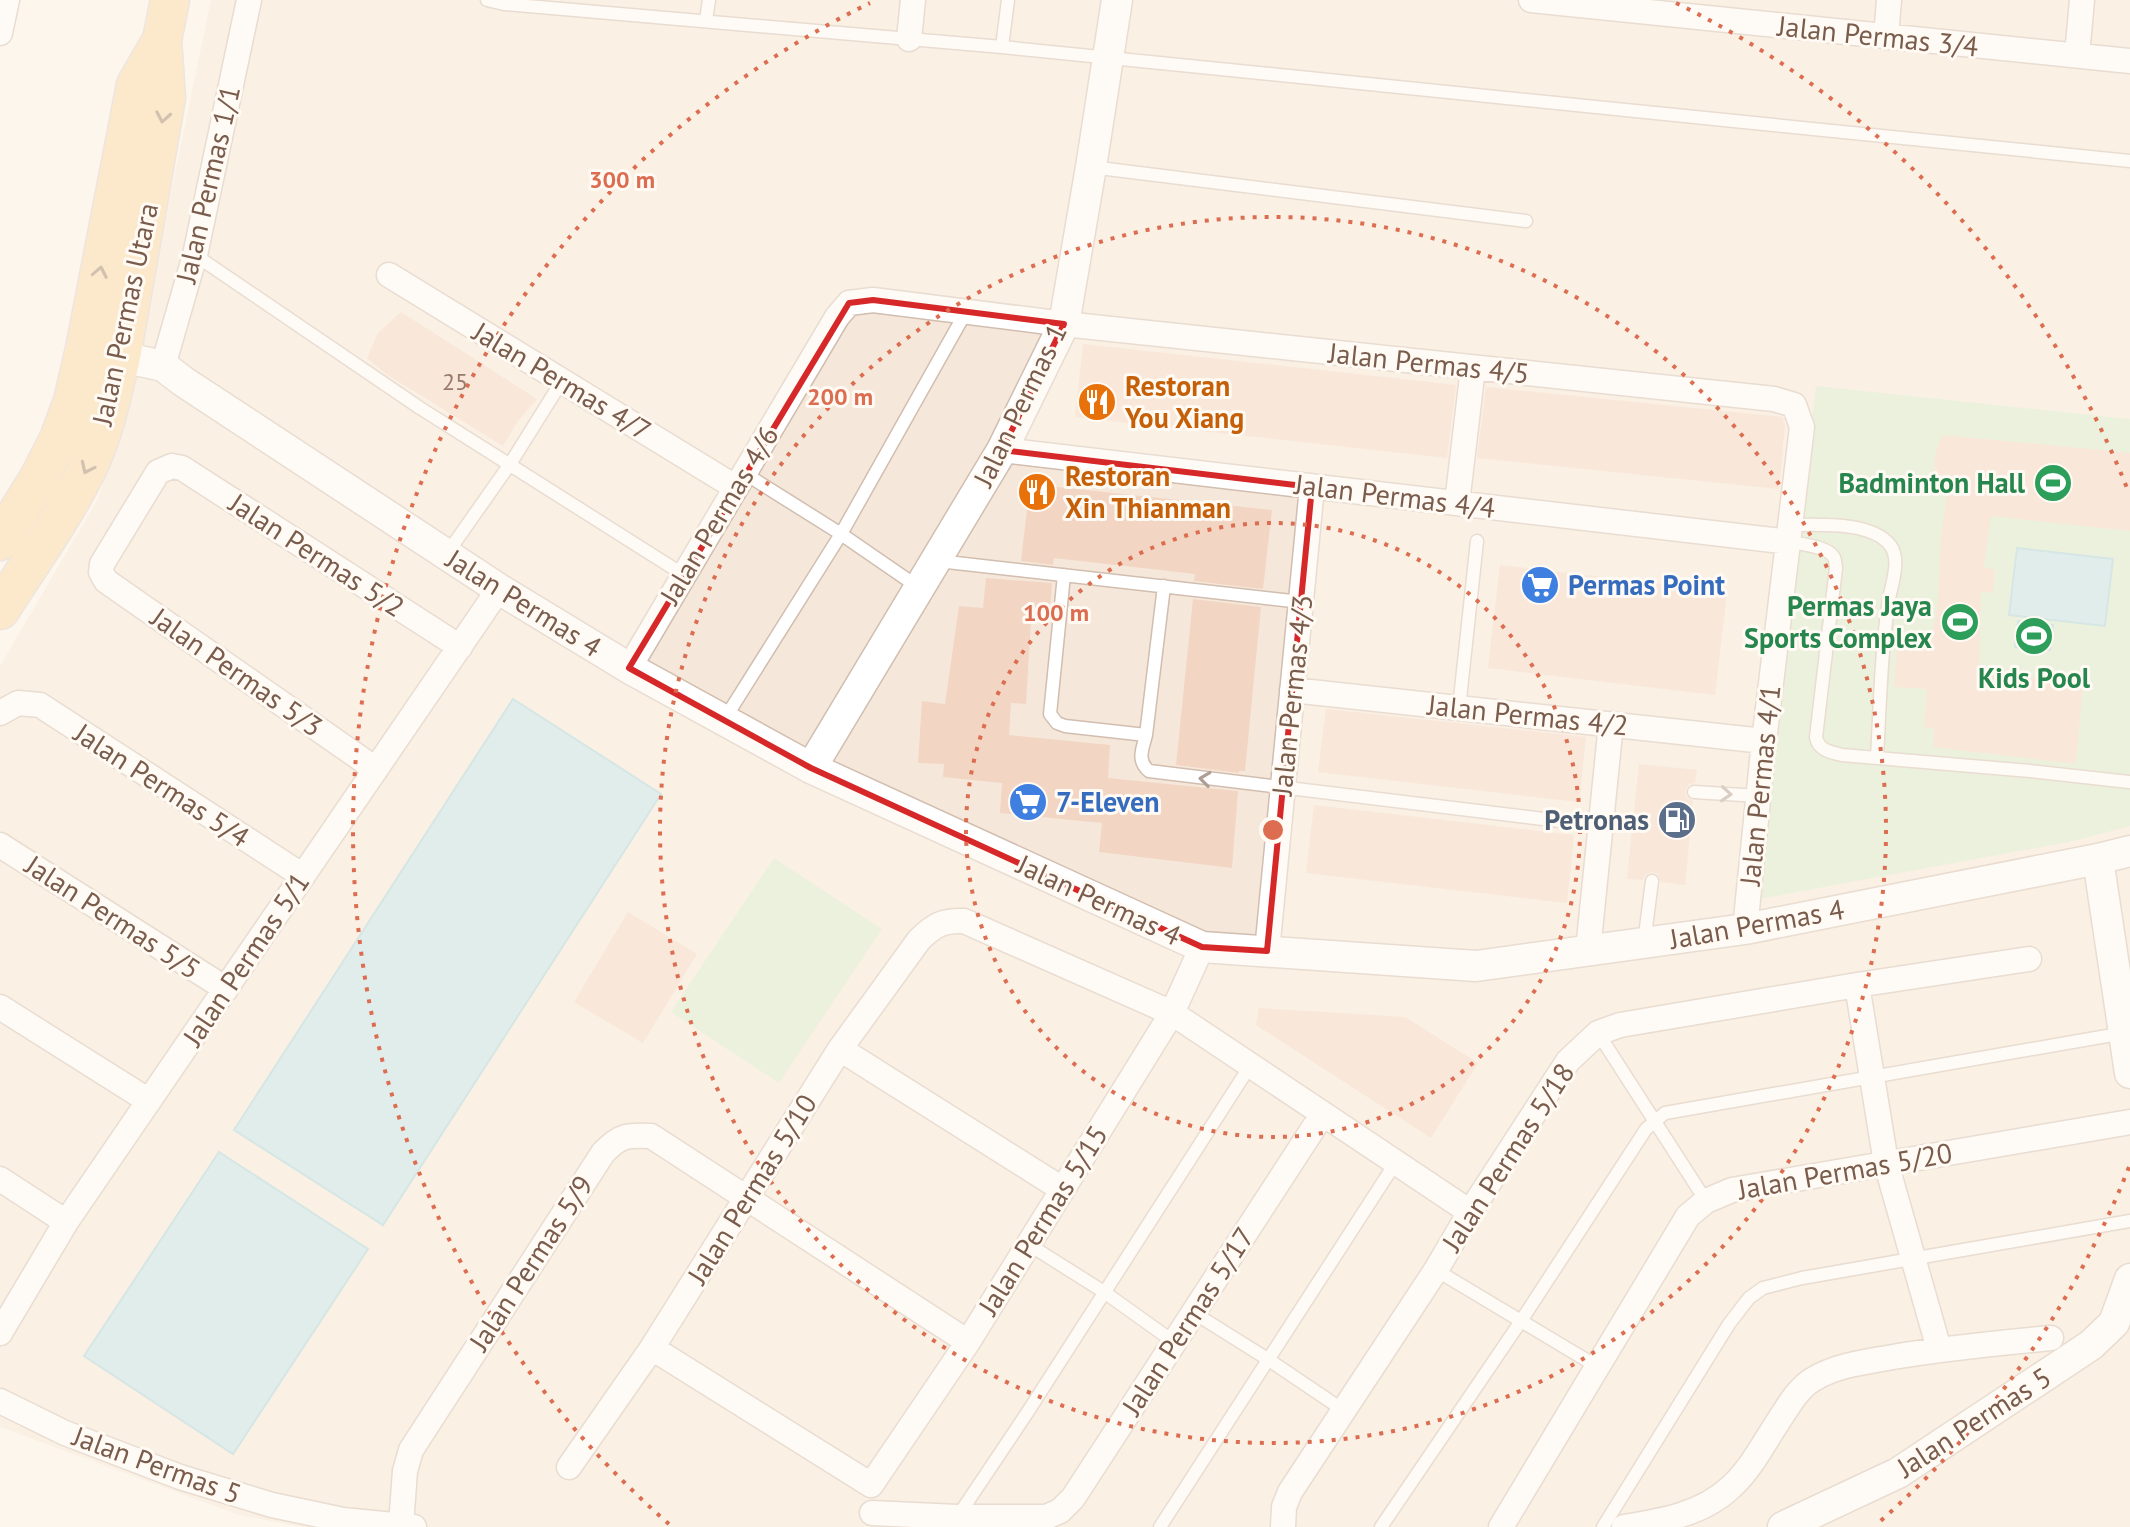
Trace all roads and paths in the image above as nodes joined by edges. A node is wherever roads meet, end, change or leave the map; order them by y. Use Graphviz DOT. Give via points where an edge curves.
graph roads {
  1 [pos="7,0"];
  2 [pos="170,0"];
  3 [pos="249,0"];
  4 [pos="487,0"];
  5 [pos="709,0"];
  6 [pos="913,0"];
  7 [pos="1008,0"];
  8 [pos="1117,0"];
  9 [pos="1531,0"];
  10 [pos="1889,0"];
  11 [pos="2082,0"];
  12 [pos="1588,3"];
  13 [pos="706,20"];
  14 [pos="0,33"];
  15 [pos="1886,37"];
  16 [pos="909,39"];
  17 [pos="1002,47"];
  18 [pos="2077,55"];
  19 [pos="1108,58"];
  20 [pos="2130,61"];
  21 [pos="2130,161"];
  22 [pos="1091,167"];
  23 [pos="1526,221"];
  24 [pos="195,255"];
  25 [pos="389,275"];
  26 [pos="967,310"];
  27 [pos="1064,324"];
  28 [pos="103,353"];
  29 [pos="1473,368"];
  30 [pos="174,374"];
  31 [pos="562,381"];
  32 [pos="112,394"];
  33 [pos="1794,405"];
  34 [pos="1002,450"];
  35 [pos="510,464"];
  36 [pos="172,466"];
  37 [pos="740,480"];
  38 [pos="1312,487"];
  39 [pos="1457,503"];
  40 [pos="841,534"];
  41 [pos="1790,534"];
  42 [pos="0,541"];
  43 [pos="1477,541"];
  44 [pos="446,555"];
  45 [pos="937,561"];
  46 [pos="684,575"];
  47 [pos="1064,575"];
  48 [pos="1120,582"];
  49 [pos="1164,586"];
  50 [pos="921,588"];
  51 [pos="499,589"];
  52 [pos="1118,596"];
  53 [pos="1301,602"];
  54 [pos="0,610"];
  55 [pos="460,647"];
  56 [pos="629,668"];
  57 [pos="1292,690"];
  58 [pos="9,708"];
  59 [pos="1459,708"];
  60 [pos="724,720"];
  61 [pos="1611,724"];
  62 [pos="1146,735"];
  63 [pos="1764,741"];
  64 [pos="1877,757"];
  65 [pos="811,768"];
  66 [pos="375,771"];
  67 [pos="2129,782"];
  68 [pos="1282,789"];
  69 [pos="1694,792"];
  70 [pos="1759,796"];
  71 [pos="1601,826"];
  72 [pos="0,845"];
  73 [pos="2130,851"];
  74 [pos="2098,859"];
  75 [pos="303,876"];
  76 [pos="1652,881"];
  77 [pos="1745,929"];
  78 [pos="1644,943"];
  79 [pos="1202,947"];
  80 [pos="1588,950"];
  81 [pos="1267,951"];
  82 [pos="2029,959"];
  83 [pos="1857,985"];
  84 [pos="226,989"];
  85 [pos="0,1007"];
  86 [pos="1172,1013"];
  87 [pos="1598,1033"];
  88 [pos="2125,1033"];
  89 [pos="840,1049"];
  90 [pos="1250,1066"];
  91 [pos="2130,1073"];
  92 [pos="1873,1077"];
  93 [pos="149,1101"];
  94 [pos="1322,1115"];
  95 [pos="1655,1121"];
  96 [pos="2130,1122"];
  97 [pos="1396,1162"];
  98 [pos="1886,1163"];
  99 [pos="0,1179"];
  100 [pos="1062,1189"];
  101 [pos="747,1198"];
  102 [pos="1706,1201"];
  103 [pos="1470,1212"];
  104 [pos="2130,1221"];
  105 [pos="66,1222"];
  106 [pos="1028,1244"];
  107 [pos="1911,1257"];
  108 [pos="1436,1270"];
  109 [pos="2130,1279"];
  110 [pos="1104,1292"];
  111 [pos="1194,1313"];
  112 [pos="1521,1321"];
  113 [pos="2122,1329"];
  114 [pos="0,1333"];
  115 [pos="2051,1338"];
  116 [pos="968,1342"];
  117 [pos="1174,1342"];
  118 [pos="652,1348"];
  119 [pos="1939,1349"];
  120 [pos="1269,1360"];
  121 [pos="1598,1367"];
  122 [pos="0,1401"];
  123 [pos="1343,1410"];
  124 [pos="569,1467"];
  125 [pos="871,1485"];
  126 [pos="957,1517"];
  127 [pos="869,1520"];
  128 [pos="408,1526"];
  129 [pos="1160,1527"];
  130 [pos="1283,1527"];
  131 [pos="1381,1527"];
  132 [pos="1501,1527"];
  133 [pos="1603,1527"];
  134 [pos="1624,1527"];
  135 [pos="1783,1527"];
  1 -- 14 [label="street"];
  2 -- 28 [label="main road, Jalan Permas Utara" via="162,40 166,98"];
  3 -- 24 [label="street, Jalan Permas 1/1"];
  4 -- 13 [label="lane"];
  5 -- 13 [label="lane"];
  6 -- 16 [label="street"];
  7 -- 17 [label="lane"];
  8 -- 19 [label="street, Jalan Permas 1"];
  9 -- 12 [label="street, Jalan Permas 3/4"];
  10 -- 15 [label="street"];
  11 -- 18 [label="street"];
  12 -- 15 [label="street, Jalan Permas 3/4"];
  13 -- 16 [label="lane"];
  15 -- 18 [label="street, Jalan Permas 3/4"];
  16 -- 17 [label="lane"];
  17 -- 19 [label="lane"];
  18 -- 20 [label="street, Jalan Permas 3/4"];
  19 -- 21 [label="lane"];
  19 -- 22 [label="street, Jalan Permas 1"];
  22 -- 23 [label="lane"];
  22 -- 27 [label="street, Jalan Permas 1"];
  24 -- 30 [label="street, Jalan Permas 1/1"];
  24 -- 35 [label="lane"];
  25 -- 31 [label="street, Jalan Permas 4/7"];
  26 -- 27 [label="street, Jalan Permas 4/6"];
  26 -- 37 [label="street, Jalan Permas 4/6" via="873,300 849,303"];
  26 -- 40 [label="lane"];
  27 -- 29 [label="street, Jalan Permas 4/5"];
  27 -- 34 [label="street, Jalan Permas 1"];
  28 -- 30 [label="street, Jalan Permas 4"];
  28 -- 32 [label="main road, Jalan Permas Utara"];
  28 -- 42 [label="main road, Jalan Permas Utara"];
  29 -- 33 [label="street, Jalan Permas 4/5"];
  29 -- 39 [label="street"];
  30 -- 32 [label="street" via="124,385"];
  30 -- 44 [label="street, Jalan Permas 4"];
  31 -- 35 [label="lane"];
  31 -- 37 [label="street, Jalan Permas 4/7"];
  32 -- 54 [label="main road, Jalan Permas Utara, one-way" via="88,467"];
  33 -- 41 [label="street, Jalan Permas 4/1" via="1802,427"];
  34 -- 38 [label="street, Jalan Permas 4/4"];
  34 -- 45 [label="street, Jalan Permas 1"];
  35 -- 44 [label="lane"];
  35 -- 46 [label="lane"];
  36 -- 55 [label="street, Jalan Permas 5/2"];
  36 -- 66 [label="street, Jalan Permas 5/3" via="158,472 102,564 106,581"];
  37 -- 40 [label="lane"];
  37 -- 46 [label="street, Jalan Permas 4/6"];
  38 -- 39 [label="street, Jalan Permas 4/4"];
  38 -- 53 [label="street, Jalan Permas 4/3"];
  39 -- 41 [label="street, Jalan Permas 4/4"];
  40 -- 50 [label="lane"];
  40 -- 60 [label="lane"];
  41 -- 63 [label="street, Jalan Permas 4/1"];
  41 -- 64 [label="lane" via="1825,551 1836,568 1816,742 1833,753"];
  41 -- 64 [label="lane" via="1854,528 1878,536 1893,550"];
  43 -- 59 [label="lane"];
  44 -- 51 [label="street, Jalan Permas 4"];
  45 -- 47 [label="lane"];
  45 -- 50 [label="street, Jalan Permas 1"];
  46 -- 56 [label="street, Jalan Permas 4/6"];
  47 -- 48 [label="lane"];
  47 -- 62 [label="lane" via="1052,719 1065,726"];
  48 -- 49 [label="lane"];
  48 -- 52 [label="lane"];
  49 -- 53 [label="lane"];
  49 -- 62 [label="lane"];
  50 -- 65 [label="street, Jalan Permas 1"];
  51 -- 55 [label="street, Jalan Permas 5/1"];
  51 -- 56 [label="street, Jalan Permas 4"];
  53 -- 57 [label="street, Jalan Permas 4/3"];
  55 -- 66 [label="street, Jalan Permas 5/1"];
  56 -- 60 [label="street, Jalan Permas 4"];
  57 -- 59 [label="street, Jalan Permas 4/2"];
  57 -- 68 [label="street, Jalan Permas 4/3"];
  58 -- 75 [label="street, Jalan Permas 5/4" via="40,705"];
  59 -- 61 [label="street, Jalan Permas 4/2"];
  60 -- 65 [label="street, Jalan Permas 4"];
  61 -- 63 [label="street, Jalan Permas 4/2"];
  61 -- 71 [label="street"];
  68 -- 62 [label="lane, one-way" via="1149,771 1141,762"];
  63 -- 70 [label="street, Jalan Permas 4/1"];
  64 -- 67 [label="lane"];
  65 -- 79 [label="street, Jalan Permas 4"];
  66 -- 75 [label="street, Jalan Permas 5/1"];
  68 -- 71 [label="lane"];
  68 -- 81 [label="street, Jalan Permas 4/3"];
  69 -- 70 [label="lane, one-way"];
  70 -- 77 [label="street, Jalan Permas 4/1"];
  71 -- 80 [label="street"];
  72 -- 84 [label="street, Jalan Permas 5/5"];
  73 -- 74 [label="street, Jalan Permas 4"];
  74 -- 77 [label="street, Jalan Permas 4"];
  74 -- 88 [label="street"];
  75 -- 84 [label="street, Jalan Permas 5/1"];
  76 -- 78 [label="lane"];
  77 -- 78 [label="street, Jalan Permas 4"];
  78 -- 80 [label="street, Jalan Permas 4"];
  79 -- 81 [label="street, Jalan Permas 4"];
  79 -- 86 [label="street, Jalan Permas 5/15"];
  80 -- 81 [label="street, Jalan Permas 4" via="1476,966"];
  82 -- 83 [label="street, Jalan Permas 5/18"];
  83 -- 87 [label="street, Jalan Permas 5/18"];
  83 -- 92 [label="street"];
  84 -- 93 [label="street, Jalan Permas 5/1"];
  85 -- 93 [label="street"];
  86 -- 89 [label="street, Jalan Permas 5/10" via="964,921 945,920 919,940"];
  86 -- 90 [label="street"];
  86 -- 100 [label="street, Jalan Permas 5/15"];
  87 -- 95 [label="lane"];
  87 -- 103 [label="street, Jalan Permas 5/18" via="1568,1061"];
  88 -- 91 [label="street"];
  88 -- 92 [label="lane"];
  89 -- 100 [label="street"];
  89 -- 101 [label="street, Jalan Permas 5/10"];
  90 -- 94 [label="street"];
  90 -- 110 [label="lane"];
  92 -- 95 [label="lane" via="1665,1113"];
  92 -- 98 [label="street"];
  93 -- 105 [label="street, Jalan Permas 5/1"];
  94 -- 97 [label="street"];
  94 -- 111 [label="street, Jalan Permas 5/17"];
  95 -- 102 [label="lane"];
  95 -- 112 [label="lane"];
  96 -- 98 [label="street, Jalan Permas 5/20"];
  97 -- 103 [label="street"];
  97 -- 120 [label="lane"];
  98 -- 102 [label="street, Jalan Permas 5/20" via="1732,1190"];
  98 -- 107 [label="street"];
  99 -- 105 [label="street"];
  100 -- 106 [label="street, Jalan Permas 5/15"];
  101 -- 116 [label="street"];
  101 -- 118 [label="street, Jalan Permas 5/10"];
  101 -- 128 [label="street, Jalan Permas 5/9" via="651,1136 616,1140 411,1450 405,1471"];
  102 -- 121 [label="street, Jalan Permas 5/20" via="1688,1216"];
  103 -- 108 [label="street, Jalan Permas 5/18"];
  104 -- 107 [label="lane"];
  105 -- 114 [label="street, Jalan Permas 5/1"];
  106 -- 110 [label="lane"];
  106 -- 116 [label="street, Jalan Permas 5/15"];
  107 -- 119 [label="street"];
  107 -- 133 [label="lane" via="1802,1278 1763,1288 1749,1298"];
  108 -- 112 [label="lane"];
  108 -- 123 [label="street, Jalan Permas 5/18"];
  109 -- 113 [label="street, Jalan Permas 5"];
  110 -- 117 [label="lane"];
  110 -- 126 [label="lane"];
  111 -- 117 [label="street, Jalan Permas 5/17"];
  111 -- 120 [label="lane"];
  112 -- 121 [label="lane"];
  112 -- 131 [label="lane"];
  113 -- 135 [label="street, Jalan Permas 5" via="1898,1473"];
  115 -- 119 [label="street"];
  116 -- 125 [label="street, Jalan Permas 5/15"];
  117 -- 126 [label="street, Jalan Permas 5/17" via="1060,1511 1046,1517"];
  118 -- 124 [label="street, Jalan Permas 5/10"];
  118 -- 125 [label="street"];
  119 -- 134 [label="street" via="1849,1365 1808,1382 1731,1488 1695,1511"];
  120 -- 123 [label="lane"];
  120 -- 129 [label="lane"];
  121 -- 132 [label="street, Jalan Permas 5/20"];
  122 -- 128 [label="street, Jalan Permas 5" via="65,1433 180,1477 272,1505"];
  123 -- 130 [label="street, Jalan Permas 5/18" via="1290,1492"];
  125 -- 127 [label="street"];
  126 -- 127 [label="street"];
}
